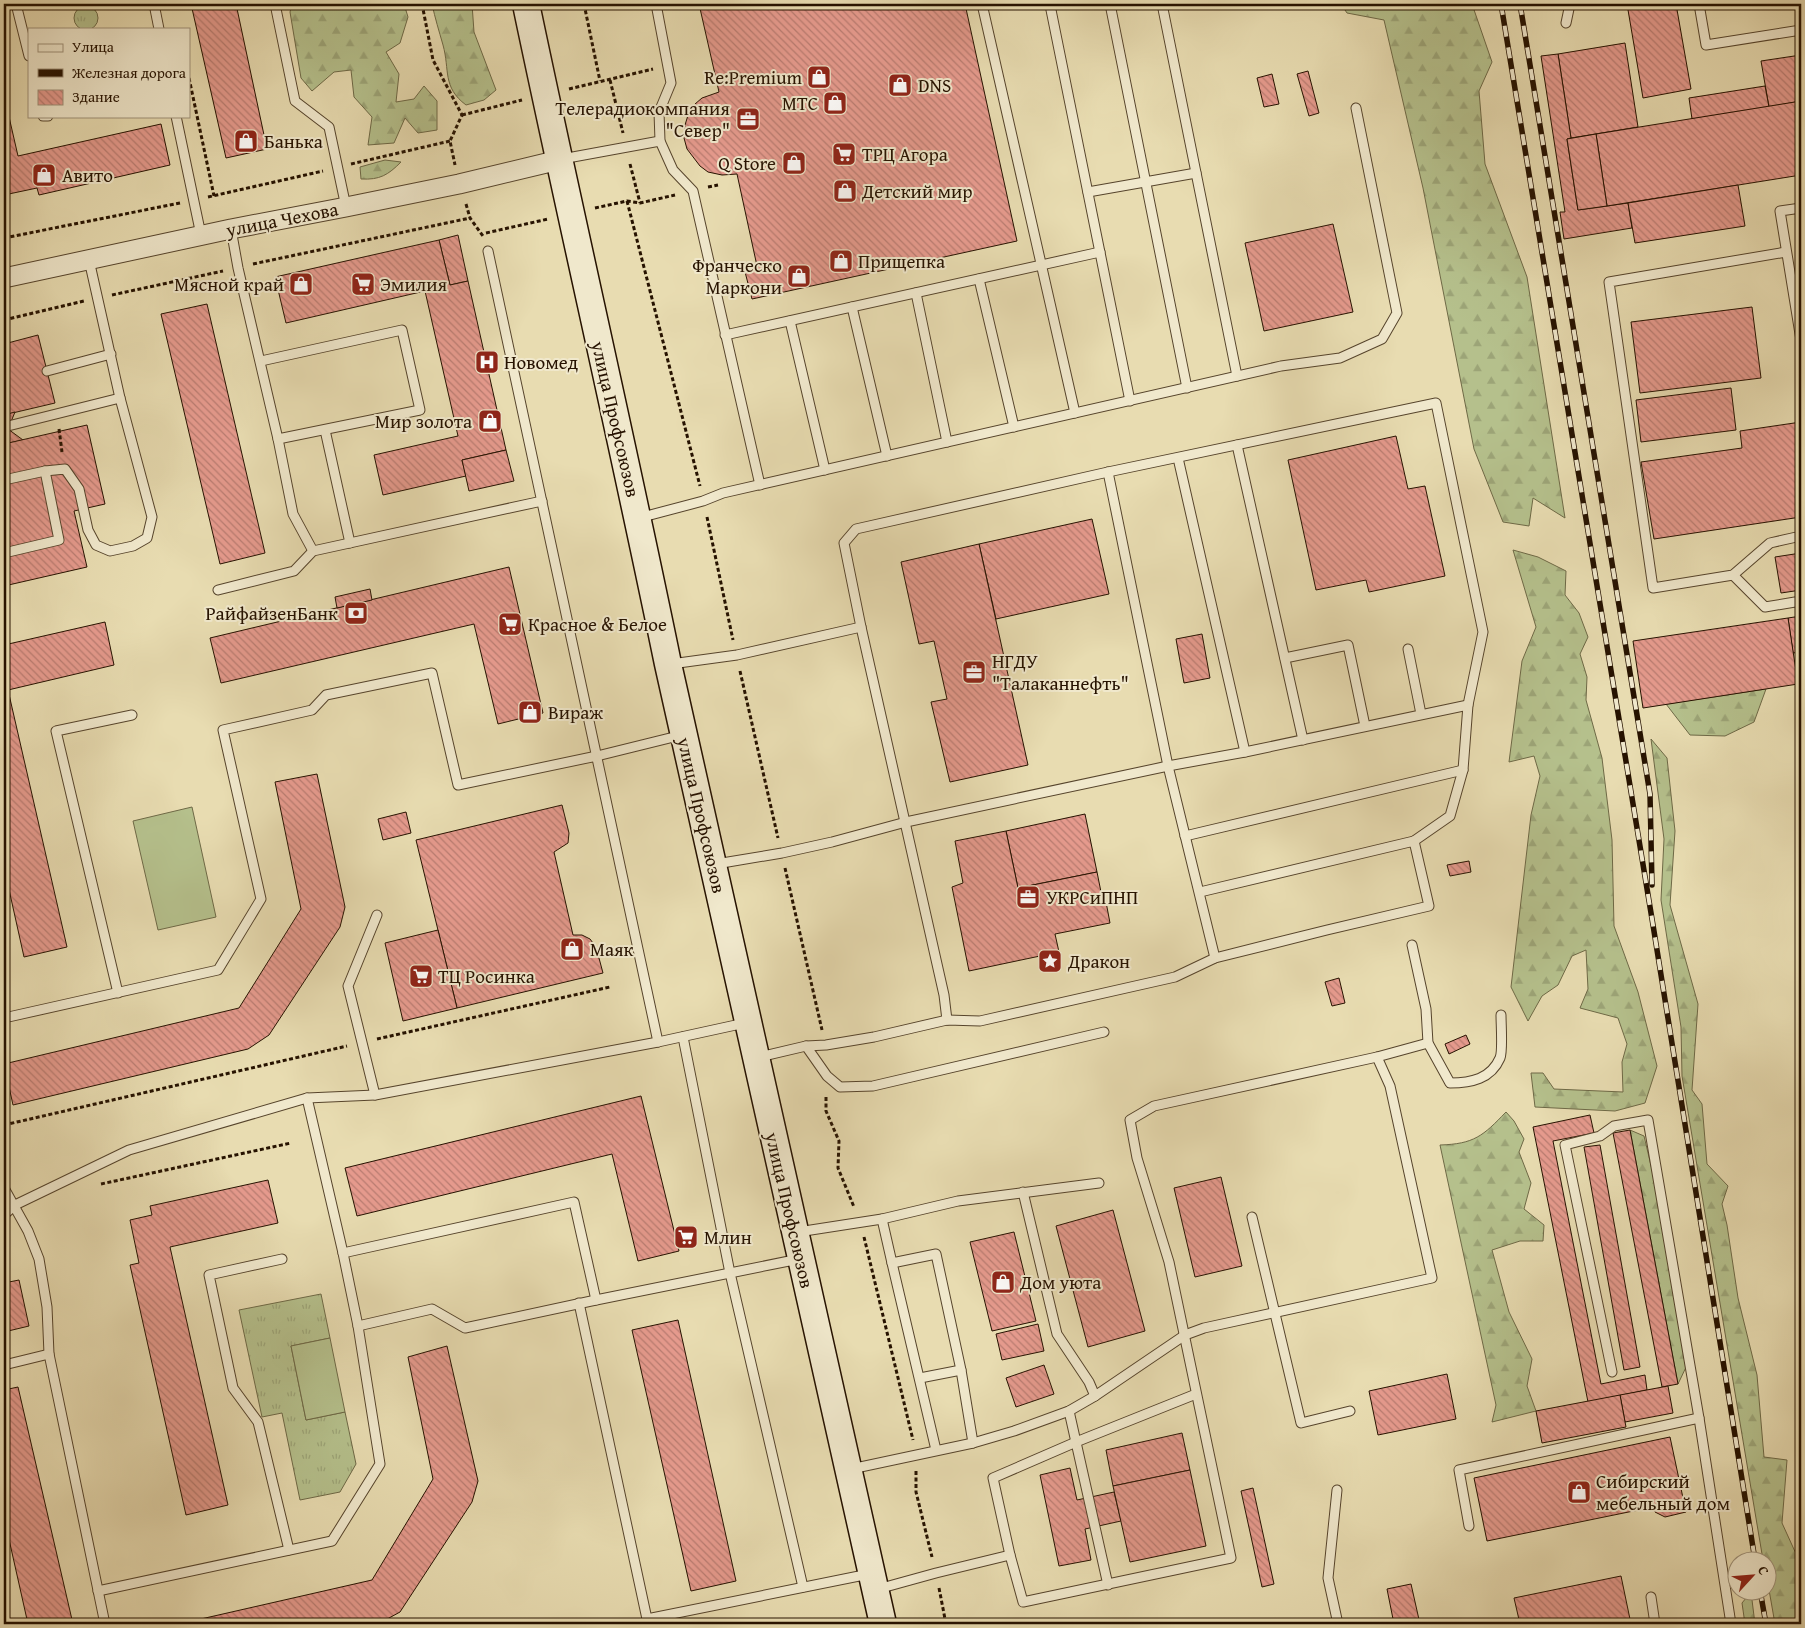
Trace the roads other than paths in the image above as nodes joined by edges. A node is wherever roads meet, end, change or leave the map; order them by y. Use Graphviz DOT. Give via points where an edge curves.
graph roads {
  1 [pos="16,4"];
  2 [pos="154,4"];
  3 [pos="275,4"];
  4 [pos="526,4"];
  5 [pos="656,4"];
  6 [pos="982,4"];
  7 [pos="1058,4"];
  8 [pos="1110,4"];
  9 [pos="1162,4"];
  10 [pos="1570,4"];
  11 [pos="1700,4"];
  12 [pos="1566,23"];
  13 [pos="159,28"];
  14 [pos="1801,30"];
  15 [pos="28,52"];
  16 [pos="1356,108"];
  17 [pos="176,118"];
  18 [pos="660,141"];
  19 [pos="559,160"];
  20 [pos="1196,173"];
  21 [pos="1146,182"];
  22 [pos="1088,192"];
  23 [pos="346,208"];
  24 [pos="1801,208"];
  25 [pos="230,229"];
  26 [pos="200,235"];
  27 [pos="488,251"];
  28 [pos="1100,252"];
  29 [pos="1786,252"];
  30 [pos="89,260"];
  31 [pos="1041,265"];
  32 [pos="4,278"];
  33 [pos="979,279"];
  34 [pos="916,293"];
  35 [pos="852,307"];
  36 [pos="790,321"];
  37 [pos="725,336"];
  38 [pos="1801,340"];
  39 [pos="111,354"];
  40 [pos="261,361"];
  41 [pos="47,371"];
  42 [pos="1237,376"];
  43 [pos="1188,388"];
  44 [pos="120,398"];
  45 [pos="1130,401"];
  46 [pos="1076,413"];
  47 [pos="4,426"];
  48 [pos="1014,427"];
  49 [pos="325,430"];
  50 [pos="278,439"];
  51 [pos="947,442"];
  52 [pos="1237,445"];
  53 [pos="887,456"];
  54 [pos="1178,458"];
  55 [pos="825,470"];
  56 [pos="44,471"];
  57 [pos="1108,472"];
  58 [pos="4,480"];
  59 [pos="760,485"];
  60 [pos="542,501"];
  61 [pos="638,518"];
  62 [pos="1801,536"];
  63 [pos="350,543"];
  64 [pos="313,551"];
  65 [pos="4,553"];
  66 [pos="1733,575"];
  67 [pos="218,590"];
  68 [pos="1801,601"];
  69 [pos="861,627"];
  70 [pos="1408,649"];
  71 [pos="1285,658"];
  72 [pos="668,664"];
  73 [pos="1468,705"];
  74 [pos="132,714"];
  75 [pos="1421,714"];
  76 [pos="1365,726"];
  77 [pos="684,735"];
  78 [pos="1303,740"];
  79 [pos="1245,752"];
  80 [pos="597,756"];
  81 [pos="1168,766"];
  82 [pos="1463,770"];
  83 [pos="906,822"];
  84 [pos="1185,836"];
  85 [pos="1414,841"];
  86 [pos="713,864"];
  87 [pos="1200,892"];
  88 [pos="377,915"];
  89 [pos="1412,945"];
  90 [pos="1215,958"];
  91 [pos="118,993"];
  92 [pos="1501,1015"];
  93 [pos="4,1018"];
  94 [pos="947,1020"];
  95 [pos="748,1022"];
  96 [pos="1104,1032"];
  97 [pos="683,1036"];
  98 [pos="658,1042"];
  99 [pos="1428,1043"];
  100 [pos="806,1046"];
  101 [pos="756,1057"];
  102 [pos="1377,1057"];
  103 [pos="375,1095"];
  104 [pos="308,1098"];
  105 [pos="1099,1183"];
  106 [pos="4,1188"];
  107 [pos="1023,1192"];
  108 [pos="15,1205"];
  109 [pos="4,1215"];
  110 [pos="1252,1216"];
  111 [pos="882,1219"];
  112 [pos="795,1232"];
  113 [pos="343,1253"];
  114 [pos="282,1259"];
  115 [pos="801,1259"];
  116 [pos="892,1263"];
  117 [pos="730,1272"];
  118 [pos="596,1300"];
  119 [pos="578,1303"];
  120 [pos="1275,1313"];
  121 [pos="358,1326"];
  122 [pos="1185,1335"];
  123 [pos="48,1354"];
  124 [pos="4,1365"];
  125 [pos="961,1370"];
  126 [pos="1612,1372"];
  127 [pos="920,1378"];
  128 [pos="1196,1394"];
  129 [pos="1095,1396"];
  130 [pos="1069,1410"];
  131 [pos="1350,1412"];
  132 [pos="1699,1418"];
  133 [pos="1076,1442"];
  134 [pos="972,1443"];
  135 [pos="936,1450"];
  136 [pos="848,1469"];
  137 [pos="1337,1490"];
  138 [pos="1469,1526"];
  139 [pos="289,1550"];
  140 [pos="1010,1555"];
  141 [pos="874,1581"];
  142 [pos="1108,1586"];
  143 [pos="803,1587"];
  144 [pos="98,1591"];
  145 [pos="1651,1597"];
  146 [pos="106,1624"];
  147 [pos="883,1624"];
  148 [pos="1338,1624"];
  149 [pos="1656,1624"];
  150 [pos="1731,1624"];
  1 -- 15 [label="lane"];
  2 -- 13 [label="lane"];
  3 -- 23 [label="lane" via="295,101 330,127"];
  4 -- 19 [label="main road, улица Профсоюзов"];
  5 -- 18 [label="lane" via="671,83 660,112"];
  6 -- 31 [label="lane"];
  7 -- 22 [label="lane" via="1050,5"];
  8 -- 21 [label="lane"];
  9 -- 20 [label="lane"];
  10 -- 12 [label="lane"];
  11 -- 14 [label="lane" via="1706,45"];
  16 -- 42 [label="lane" via="1397,313 1382,340 1340,358"];
  17 -- 26 [label="lane"];
  18 -- 19 [label="lane"];
  18 -- 37 [label="lane" via="672,170 693,191"];
  19 -- 23 [label="street, улица Чехова"];
  19 -- 61 [label="main road, улица Профсоюзов"];
  20 -- 21 [label="lane"];
  20 -- 42 [label="lane"];
  21 -- 22 [label="lane"];
  21 -- 43 [label="lane"];
  22 -- 28 [label="lane"];
  23 -- 25 [label="street, улица Чехова"];
  24 -- 29 [label="lane" via="1780,211"];
  25 -- 26 [label="street, улица Чехова"];
  25 -- 40 [label="lane"];
  26 -- 30 [label="street, улица Чехова"];
  27 -- 60 [label="lane"];
  28 -- 31 [label="lane"];
  28 -- 45 [label="lane"];
  29 -- 38 [label="lane"];
  29 -- 66 [label="lane" via="1609,282 1653,588"];
  30 -- 32 [label="street, улица Чехова"];
  30 -- 39 [label="lane"];
  31 -- 33 [label="lane"];
  31 -- 46 [label="lane"];
  33 -- 34 [label="lane"];
  33 -- 48 [label="lane"];
  34 -- 35 [label="lane"];
  34 -- 51 [label="lane"];
  35 -- 36 [label="lane"];
  35 -- 53 [label="lane"];
  36 -- 37 [label="lane"];
  36 -- 55 [label="lane"];
  37 -- 59 [label="lane"];
  39 -- 41 [label="lane"];
  39 -- 44 [label="lane"];
  40 -- 49 [label="lane" via="402,330 420,410"];
  40 -- 50 [label="lane"];
  42 -- 43 [label="lane"];
  43 -- 45 [label="lane"];
  44 -- 47 [label="lane"];
  44 -- 56 [label="lane" via="152,518 147,538 133,546 110,550 96,545 88,530 79,489 64,469"];
  45 -- 46 [label="lane"];
  46 -- 48 [label="lane"];
  48 -- 51 [label="lane"];
  49 -- 50 [label="lane"];
  49 -- 63 [label="lane"];
  50 -- 64 [label="lane" via="293,514"];
  51 -- 53 [label="lane"];
  52 -- 54 [label="lane"];
  52 -- 71 [label="lane"];
  52 -- 73 [label="lane" via="1436,403 1483,632"];
  53 -- 55 [label="lane"];
  54 -- 57 [label="lane"];
  54 -- 79 [label="lane"];
  55 -- 59 [label="lane"];
  56 -- 58 [label="lane"];
  56 -- 65 [label="lane" via="59,540"];
  57 -- 69 [label="lane" via="856,529 844,543"];
  57 -- 81 [label="lane"];
  59 -- 61 [label="lane"];
  60 -- 63 [label="lane"];
  60 -- 80 [label="lane"];
  61 -- 72 [label="main road, улица Профсоюзов"];
  62 -- 66 [label="lane" via="1770,543"];
  63 -- 64 [label="lane"];
  64 -- 67 [label="lane" via="294,571"];
  66 -- 68 [label="lane" via="1765,607"];
  69 -- 72 [label="lane" via="737,655"];
  69 -- 83 [label="lane"];
  70 -- 75 [label="lane"];
  71 -- 76 [label="lane" via="1348,645"];
  71 -- 78 [label="lane"];
  72 -- 77 [label="main road, улица Профсоюзов"];
  73 -- 75 [label="lane"];
  73 -- 82 [label="lane"];
  74 -- 91 [label="lane" via="56,731"];
  75 -- 76 [label="lane"];
  76 -- 78 [label="lane"];
  77 -- 80 [label="lane"];
  77 -- 86 [label="main road, улица Профсоюзов"];
  78 -- 79 [label="lane"];
  79 -- 81 [label="lane"];
  80 -- 91 [label="lane" via="458,786 432,673 326,696 312,710 223,730 262,899 218,970"];
  80 -- 98 [label="lane"];
  81 -- 83 [label="lane"];
  81 -- 84 [label="lane"];
  82 -- 84 [label="lane"];
  82 -- 85 [label="lane" via="1450,816"];
  83 -- 86 [label="lane" via="782,853"];
  83 -- 94 [label="lane"];
  84 -- 87 [label="lane"];
  85 -- 87 [label="lane"];
  85 -- 90 [label="lane" via="1429,906"];
  86 -- 95 [label="main road, улица Профсоюзов"];
  87 -- 90 [label="lane"];
  88 -- 103 [label="lane" via="348,986"];
  89 -- 99 [label="lane" via="1426,1009"];
  90 -- 94 [label="lane" via="1175,977 980,1021"];
  91 -- 93 [label="lane"];
  92 -- 99 [label="lane" via="1500,1058 1489,1074 1469,1083 1450,1082"];
  94 -- 100 [label="lane" via="874,1037"];
  95 -- 97 [label="lane"];
  95 -- 101 [label="main road, улица Профсоюзов"];
  96 -- 100 [label="lane" via="873,1086 840,1086 827,1076"];
  97 -- 98 [label="lane"];
  97 -- 117 [label="lane"];
  98 -- 103 [label="lane"];
  99 -- 102 [label="lane"];
  100 -- 101 [label="lane"];
  101 -- 112 [label="main road, улица Профсоюзов"];
  102 -- 120 [label="lane" via="1390,1086 1432,1278"];
  102 -- 122 [label="lane" via="1154,1106 1130,1120 1137,1158 1169,1262"];
  103 -- 104 [label="lane"];
  104 -- 108 [label="lane" via="129,1150"];
  104 -- 113 [label="lane"];
  105 -- 107 [label="lane"];
  106 -- 108 [label="lane"];
  107 -- 111 [label="lane" via="958,1201"];
  107 -- 129 [label="lane" via="1057,1334"];
  108 -- 109 [label="lane"];
  108 -- 123 [label="lane" via="39,1259 47,1307"];
  110 -- 120 [label="lane"];
  111 -- 112 [label="lane"];
  111 -- 116 [label="lane"];
  112 -- 115 [label="main road, улица Профсоюзов"];
  113 -- 118 [label="lane" via="574,1202"];
  113 -- 121 [label="lane"];
  114 -- 139 [label="lane" via="209,1275 233,1388 258,1422"];
  115 -- 117 [label="lane"];
  115 -- 136 [label="main road, улица Профсоюзов"];
  116 -- 125 [label="lane" via="936,1254"];
  116 -- 127 [label="lane"];
  117 -- 118 [label="lane"];
  117 -- 143 [label="lane"];
  118 -- 119 [label="lane"];
  119 -- 121 [label="lane" via="465,1328 432,1309"];
  119 -- 143 [label="lane" via="647,1619"];
  120 -- 122 [label="lane"];
  120 -- 131 [label="lane" via="1301,1423"];
  121 -- 139 [label="lane" via="380,1464 332,1540"];
  122 -- 128 [label="lane"];
  122 -- 129 [label="lane"];
  123 -- 124 [label="lane"];
  123 -- 144 [label="lane"];
  125 -- 127 [label="lane"];
  125 -- 134 [label="lane"];
  126 -- 132 [label="lane" via="1565,1145 1600,1136 1614,1126 1648,1120"];
  127 -- 135 [label="lane"];
  128 -- 133 [label="lane"];
  128 -- 142 [label="lane" via="1231,1558"];
  129 -- 130 [label="lane"];
  130 -- 133 [label="lane"];
  130 -- 134 [label="lane"];
  132 -- 138 [label="lane" via="1459,1470"];
  132 -- 150 [label="lane"];
  133 -- 140 [label="lane" via="994,1478"];
  133 -- 142 [label="lane"];
  134 -- 135 [label="lane"];
  135 -- 136 [label="lane"];
  136 -- 141 [label="main road, улица Профсоюзов"];
  137 -- 148 [label="lane" via="1328,1578"];
  139 -- 144 [label="lane"];
  140 -- 141 [label="lane" via="936,1572"];
  140 -- 142 [label="lane" via="1024,1602"];
  141 -- 143 [label="lane"];
  141 -- 147 [label="main road, улица Профсоюзов"];
  144 -- 146 [label="lane"];
  145 -- 149 [label="lane"];
}
